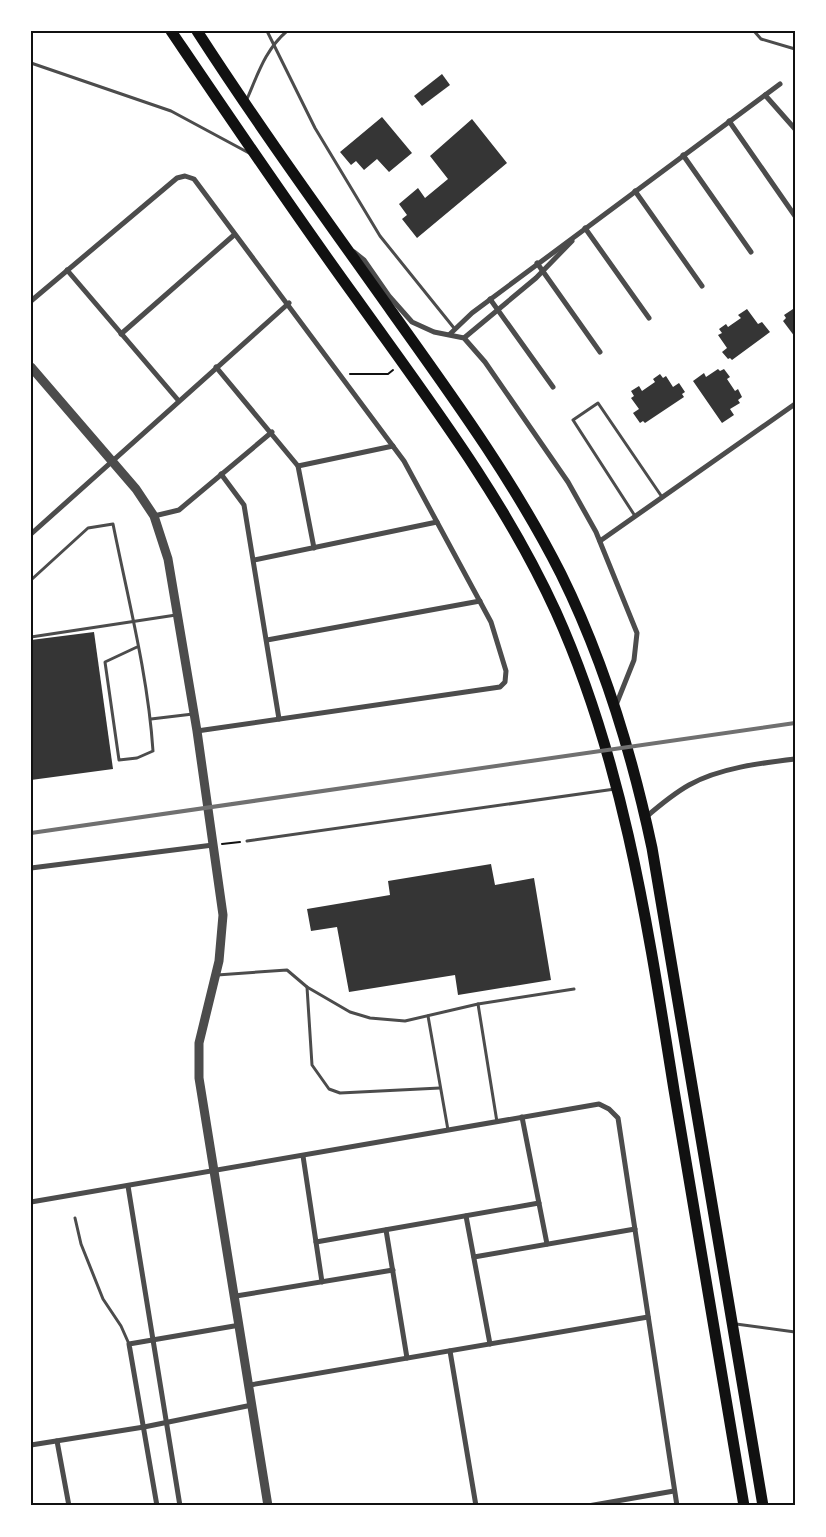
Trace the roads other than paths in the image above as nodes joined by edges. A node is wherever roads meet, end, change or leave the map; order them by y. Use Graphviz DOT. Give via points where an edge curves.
graph roads {
  1 [pos="171,31"];
  2 [pos="198,31"];
  3 [pos="268,31"];
  4 [pos="287,31"];
  5 [pos="754,31"];
  6 [pos="273,43"];
  7 [pos="795,50"];
  8 [pos="31,63"];
  9 [pos="780,84"];
  10 [pos="765,95"];
  11 [pos="245,105"];
  12 [pos="729,121"];
  13 [pos="795,129"];
  14 [pos="683,155"];
  15 [pos="258,158"];
  16 [pos="635,191"];
  17 [pos="795,216"];
  18 [pos="585,228"];
  19 [pos="234,235"];
  20 [pos="341,241"];
  21 [pos="751,252"];
  22 [pos="538,263"];
  23 [pos="67,270"];
  24 [pos="542,272"];
  25 [pos="702,286"];
  26 [pos="490,299"];
  27 [pos="31,301"];
  28 [pos="288,303"];
  29 [pos="497,310"];
  30 [pos="649,318"];
  31 [pos="454,328"];
  32 [pos="121,334"];
  33 [pos="450,334"];
  34 [pos="464,338"];
  35 [pos="600,352"];
  36 [pos="31,367"];
  37 [pos="216,367"];
  38 [pos="553,387"];
  39 [pos="178,400"];
  40 [pos="795,404"];
  41 [pos="272,432"];
  42 [pos="393,446"];
  43 [pos="112,462"];
  44 [pos="298,466"];
  45 [pos="221,474"];
  46 [pos="663,497"];
  47 [pos="154,516"];
  48 [pos="636,516"];
  49 [pos="438,522"];
  50 [pos="31,534"];
  51 [pos="600,541"];
  52 [pos="314,548"];
  53 [pos="254,560"];
  54 [pos="31,580"];
  55 [pos="480,601"];
  56 [pos="178,614"];
  57 [pos="132,622"];
  58 [pos="31,637"];
  59 [pos="267,640"];
  60 [pos="137,647"];
  61 [pos="616,708"];
  62 [pos="194,713"];
  63 [pos="151,719"];
  64 [pos="279,719"];
  65 [pos="197,731"];
  66 [pos="795,759"];
  67 [pos="618,789"];
  68 [pos="646,818"];
  69 [pos="247,841"];
  70 [pos="213,845"];
  71 [pos="31,868"];
  72 [pos="216,975"];
  73 [pos="307,987"];
  74 [pos="574,989"];
  75 [pos="478,1004"];
  76 [pos="428,1016"];
  77 [pos="440,1088"];
  78 [pos="522,1118"];
  79 [pos="497,1122"];
  80 [pos="448,1130"];
  81 [pos="303,1156"];
  82 [pos="213,1172"];
  83 [pos="128,1186"];
  84 [pos="31,1202"];
  85 [pos="539,1203"];
  86 [pos="466,1216"];
  87 [pos="75,1218"];
  88 [pos="635,1229"];
  89 [pos="386,1230"];
  90 [pos="316,1242"];
  91 [pos="547,1244"];
  92 [pos="474,1257"];
  93 [pos="393,1270"];
  94 [pos="322,1282"];
  95 [pos="236,1296"];
  96 [pos="648,1317"];
  97 [pos="733,1323"];
  98 [pos="240,1325"];
  99 [pos="795,1332"];
  100 [pos="152,1340"];
  101 [pos="129,1344"];
  102 [pos="490,1344"];
  103 [pos="450,1351"];
  104 [pos="407,1358"];
  105 [pos="250,1386"];
  106 [pos="253,1405"];
  107 [pos="166,1421"];
  108 [pos="144,1427"];
  109 [pos="58,1441"];
  110 [pos="31,1445"];
  111 [pos="674,1491"];
  112 [pos="69,1506"];
  113 [pos="158,1506"];
  114 [pos="180,1506"];
  115 [pos="268,1506"];
  116 [pos="476,1506"];
  117 [pos="588,1506"];
  118 [pos="676,1506"];
  119 [pos="744,1506"];
  120 [pos="763,1506"];
  1 -- 15 [label="highway"];
  2 -- 11 [label="highway"];
  3 -- 6 [label="lane"];
  4 -- 6 [label="lane"];
  5 -- 7 [label="lane" via="761,38"];
  6 -- 11 [label="lane"];
  6 -- 31 [label="lane" via="315,128 380,236"];
  8 -- 15 [label="lane" via="171,111"];
  9 -- 10 [label="street"];
  10 -- 12 [label="street"];
  10 -- 13 [label="street"];
  11 -- 20 [label="highway"];
  12 -- 14 [label="street"];
  12 -- 17 [label="street"];
  14 -- 16 [label="street"];
  14 -- 21 [label="street"];
  15 -- 67 [label="highway" via="461,445 512,526 568,641 596,715"];
  16 -- 18 [label="street"];
  16 -- 25 [label="street"];
  18 -- 22 [label="street"];
  18 -- 24 [label="street"];
  18 -- 30 [label="street"];
  19 -- 23 [label="street" via="194,179 185,176 177,178"];
  19 -- 28 [label="street"];
  19 -- 32 [label="street"];
  20 -- 33 [label="street" via="364,260 412,322 434,332"];
  20 -- 61 [label="highway" via="466,416 526,510 578,611"];
  22 -- 24 [label="street"];
  22 -- 26 [label="street"];
  23 -- 27 [label="street"];
  23 -- 32 [label="street"];
  24 -- 29 [label="street"];
  24 -- 35 [label="street"];
  26 -- 29 [label="street"];
  26 -- 31 [label="street"];
  28 -- 37 [label="street"];
  28 -- 42 [label="street"];
  29 -- 34 [label="street"];
  29 -- 38 [label="street"];
  31 -- 33 [label="street"];
  32 -- 39 [label="street"];
  33 -- 34 [label="street"];
  34 -- 51 [label="street" via="485,362 568,482"];
  36 -- 43 [label="street"];
  37 -- 39 [label="street"];
  37 -- 41 [label="street"];
  39 -- 43 [label="street"];
  40 -- 46 [label="street"];
  41 -- 44 [label="street"];
  41 -- 45 [label="street"];
  42 -- 44 [label="street"];
  42 -- 49 [label="street"];
  43 -- 47 [label="street"];
  43 -- 50 [label="street"];
  44 -- 52 [label="street"];
  45 -- 47 [label="street" via="179,510"];
  45 -- 53 [label="street" via="244,505"];
  46 -- 48 [label="street"];
  46 -- 48 [label="lane" via="598,403 573,420"];
  47 -- 56 [label="street" via="168,559"];
  48 -- 51 [label="street"];
  49 -- 52 [label="street"];
  49 -- 55 [label="street"];
  51 -- 61 [label="street" via="637,633 634,660"];
  52 -- 53 [label="street"];
  53 -- 59 [label="street"];
  54 -- 57 [label="lane" via="88,528 113,524"];
  55 -- 59 [label="street"];
  55 -- 64 [label="street" via="491,622 506,671 505,682 500,687"];
  56 -- 57 [label="lane"];
  56 -- 62 [label="street"];
  57 -- 58 [label="lane"];
  57 -- 60 [label="lane"];
  59 -- 64 [label="street"];
  60 -- 63 [label="lane"];
  60 -- 63 [label="lane" via="105,662 119,760 137,758 153,751"];
  61 -- 68 [label="highway"];
  62 -- 63 [label="lane"];
  62 -- 65 [label="street"];
  64 -- 65 [label="street"];
  65 -- 70 [label="street"];
  66 -- 68 [label="street" via="725,772 691,784 668,798"];
  67 -- 69 [label="lane"];
  67 -- 119 [label="highway" via="644,911"];
  68 -- 97 [label="highway"];
  70 -- 71 [label="street"];
  70 -- 72 [label="street" via="223,916 222,946"];
  72 -- 73 [label="lane" via="286,970"];
  72 -- 82 [label="street" via="198,1055"];
  73 -- 76 [label="lane" via="350,1012 370,1018 404,1021"];
  73 -- 77 [label="lane" via="312,1065 329,1089 340,1093"];
  74 -- 75 [label="lane"];
  75 -- 76 [label="lane"];
  75 -- 79 [label="lane"];
  76 -- 77 [label="lane"];
  77 -- 80 [label="lane"];
  78 -- 79 [label="street"];
  78 -- 85 [label="street"];
  78 -- 88 [label="street" via="598,1104 609,1109 618,1118"];
  79 -- 80 [label="street"];
  80 -- 81 [label="street"];
  81 -- 82 [label="street"];
  81 -- 90 [label="street"];
  82 -- 83 [label="street"];
  82 -- 95 [label="street"];
  83 -- 84 [label="street"];
  83 -- 100 [label="street"];
  85 -- 86 [label="street"];
  85 -- 91 [label="street"];
  86 -- 89 [label="street"];
  86 -- 92 [label="street"];
  87 -- 101 [label="lane" via="81,1244 104,1299"];
  88 -- 91 [label="street"];
  88 -- 96 [label="street"];
  89 -- 90 [label="street"];
  89 -- 93 [label="street"];
  90 -- 94 [label="street"];
  91 -- 92 [label="street"];
  92 -- 102 [label="street"];
  93 -- 94 [label="street"];
  93 -- 104 [label="street"];
  94 -- 95 [label="street"];
  95 -- 98 [label="street"];
  96 -- 102 [label="street"];
  96 -- 111 [label="street"];
  97 -- 99 [label="lane"];
  97 -- 120 [label="highway"];
  98 -- 100 [label="street"];
  98 -- 105 [label="street"];
  100 -- 101 [label="street"];
  100 -- 107 [label="street"];
  101 -- 108 [label="street"];
  102 -- 103 [label="street"];
  103 -- 104 [label="street"];
  103 -- 116 [label="street"];
  104 -- 105 [label="street"];
  105 -- 106 [label="street"];
  106 -- 107 [label="street"];
  106 -- 115 [label="street"];
  107 -- 108 [label="street"];
  107 -- 114 [label="street"];
  108 -- 109 [label="street"];
  108 -- 113 [label="street"];
  109 -- 110 [label="street"];
  109 -- 112 [label="street"];
  111 -- 117 [label="street"];
  111 -- 118 [label="street"];
}
